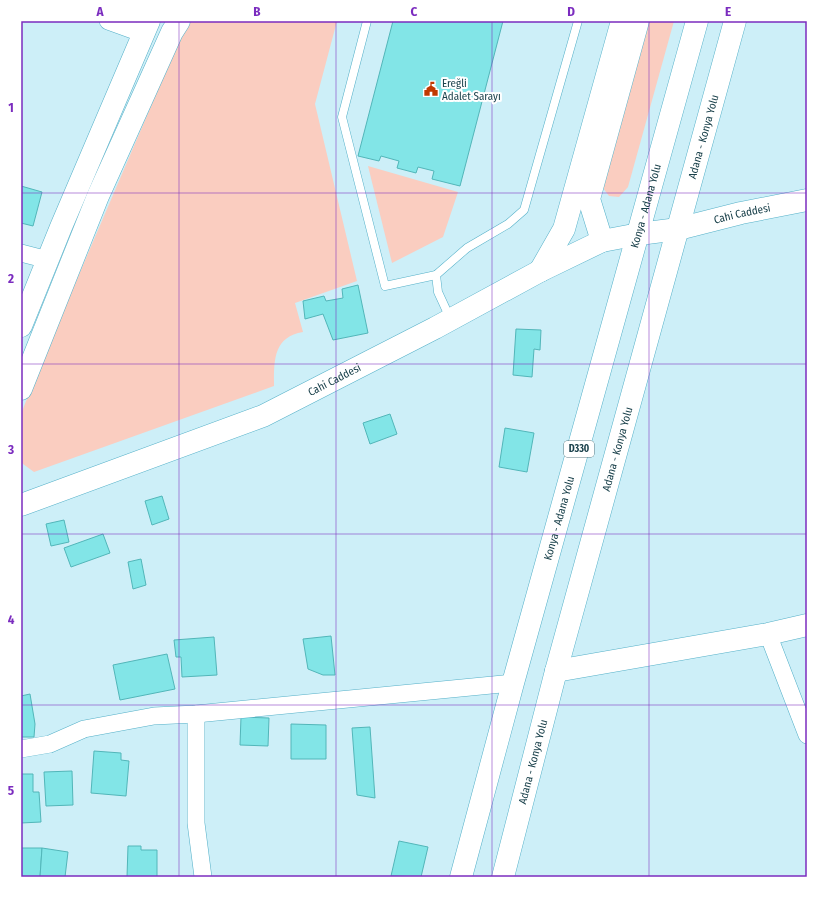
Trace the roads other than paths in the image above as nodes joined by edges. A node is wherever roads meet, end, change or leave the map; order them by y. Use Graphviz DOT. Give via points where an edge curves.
graph roads {
  1 [pos="108,21"];
  2 [pos="179,21"];
  3 [pos="367,21"];
  4 [pos="578,21"];
  5 [pos="622,21"];
  6 [pos="638,21"];
  7 [pos="697,21"];
  8 [pos="735,21"];
  9 [pos="147,27"];
  10 [pos="807,200"];
  11 [pos="678,229"];
  12 [pos="639,234"];
  13 [pos="602,241"];
  14 [pos="21,253"];
  15 [pos="48,260"];
  16 [pos="540,271"];
  17 [pos="436,274"];
  18 [pos="451,319"];
  19 [pos="21,326"];
  20 [pos="21,389"];
  21 [pos="26,497"];
  22 [pos="807,625"];
  23 [pos="768,634"];
  24 [pos="556,671"];
  25 [pos="513,683"];
  26 [pos="196,714"];
  27 [pos="807,735"];
  28 [pos="21,749"];
  29 [pos="203,877"];
  30 [pos="461,877"];
  31 [pos="503,877"];
  1 -- 9 [label="street"];
  2 -- 20 [label="main road" via="168,40 98,196"];
  3 -- 17 [label="lane" via="342,117 385,286"];
  4 -- 17 [label="lane" via="524,210 508,224 467,248"];
  5 -- 16 [label="main road" via="564,229"];
  6 -- 13 [label="main road" via="589,199"];
  7 -- 12 [label="main road, Konya - Adana Yolu / D330"];
  8 -- 11 [label="main road, Adana - Konya Yolu"];
  9 -- 15 [label="main road"];
  10 -- 11 [label="main road, Cahi Caddesi"];
  11 -- 12 [label="main road, Cahi Caddesi"];
  11 -- 24 [label="main road, Adana - Konya Yolu"];
  12 -- 13 [label="main road, Cahi Caddesi"];
  12 -- 25 [label="main road, Konya - Adana Yolu / D330"];
  13 -- 16 [label="main road, Cahi Caddesi"];
  14 -- 15 [label="street"];
  15 -- 19 [label="main road"];
  16 -- 18 [label="main road, Cahi Caddesi"];
  17 -- 18 [label="lane" via="438,292"];
  18 -- 21 [label="main road, Cahi Caddesi" via="263,416"];
  22 -- 23 [label="main road"];
  23 -- 24 [label="main road"];
  23 -- 27 [label="street"];
  24 -- 31 [label="main road, Adana - Konya Yolu"];
  25 -- 26 [label="street"];
  25 -- 30 [label="main road, Konya - Adana Yolu / D330"];
  26 -- 28 [label="street" via="154,716 84,729 50,744"];
  26 -- 29 [label="street" via="196,823"];
}
